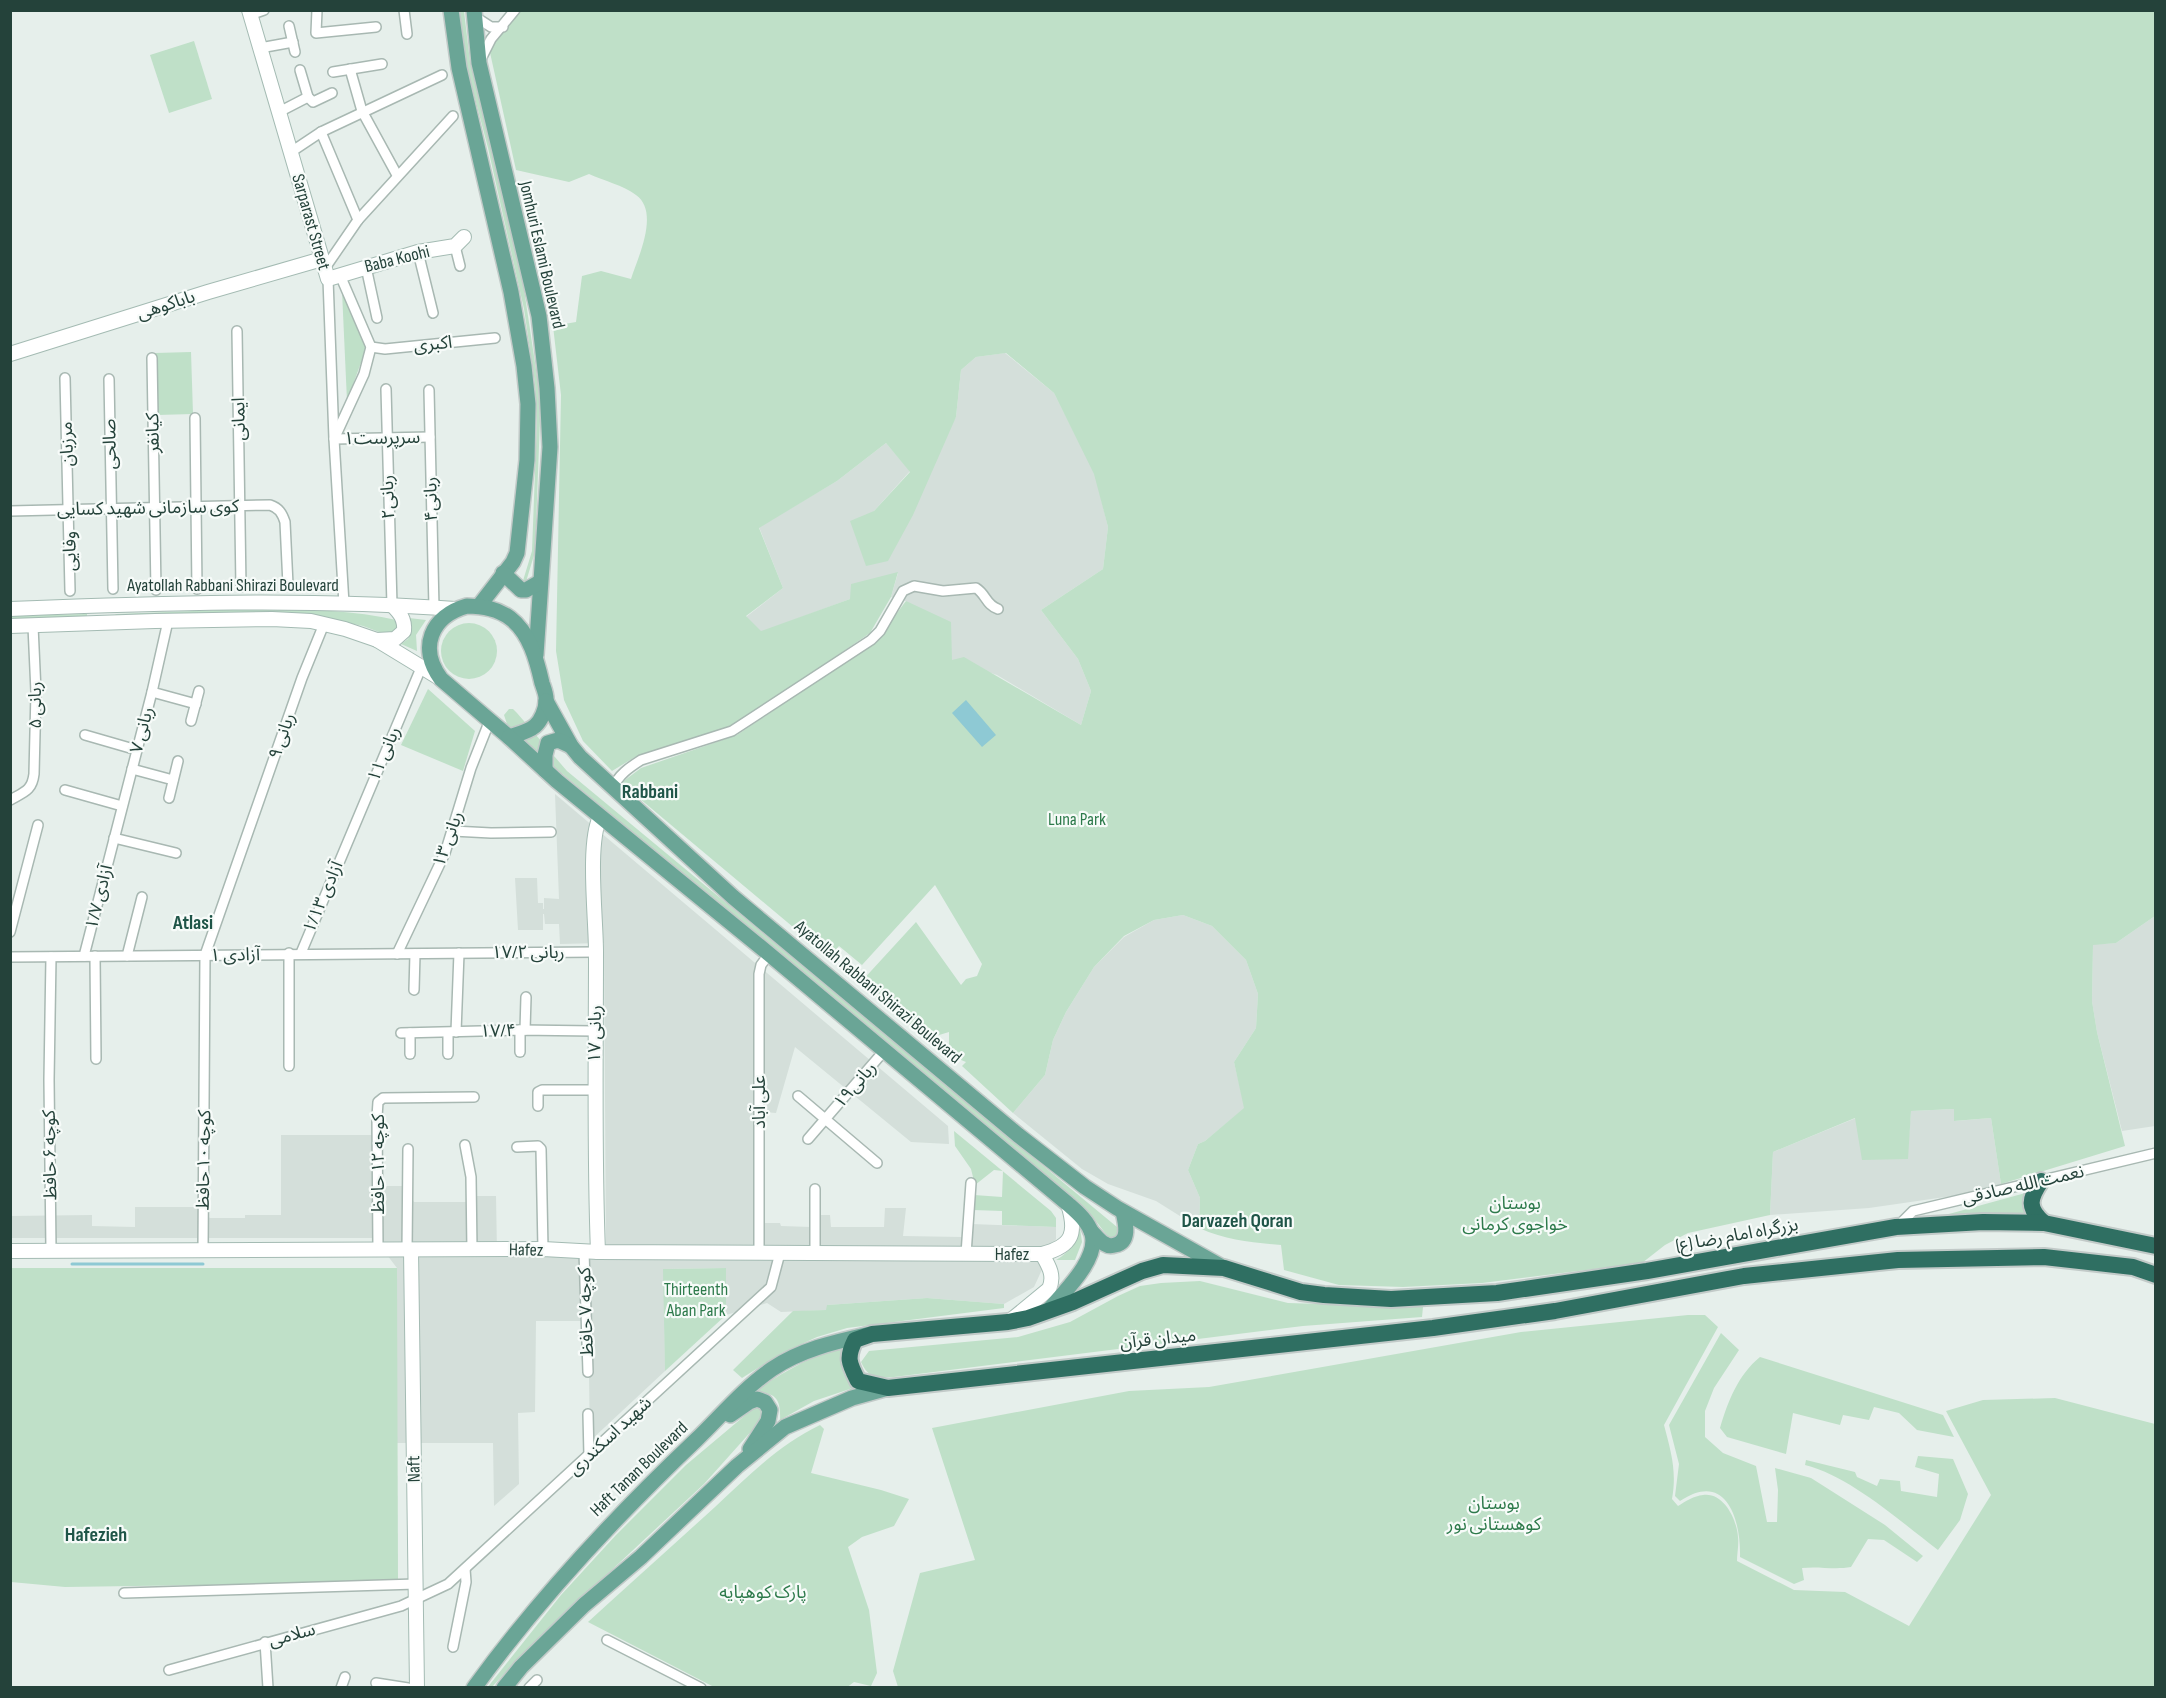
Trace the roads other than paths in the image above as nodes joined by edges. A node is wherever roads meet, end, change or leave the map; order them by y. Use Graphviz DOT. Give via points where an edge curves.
graph roads {
  1 [pos="316,10"];
  2 [pos="404,10"];
  3 [pos="450,10"];
  4 [pos="516,10"];
  5 [pos="254,12"];
  6 [pos="474,13"];
  7 [pos="289,26"];
  8 [pos="376,27"];
  9 [pos="503,27"];
  10 [pos="407,34"];
  11 [pos="293,42"];
  12 [pos="260,48"];
  13 [pos="295,52"];
  14 [pos="479,63"];
  15 [pos="382,64"];
  16 [pos="350,69"];
  17 [pos="300,70"];
  18 [pos="333,72"];
  19 [pos="442,75"];
  20 [pos="332,93"];
  21 [pos="308,96"];
  22 [pos="362,111"];
  23 [pos="279,112"];
  24 [pos="453,116"];
  25 [pos="321,132"];
  26 [pos="291,152"];
  27 [pos="397,175"];
  28 [pos="358,220"];
  29 [pos="459,242"];
  30 [pos="418,252"];
  31 [pos="460,266"];
  32 [pos="366,267"];
  33 [pos="329,270"];
  34 [pos="433,313"];
  35 [pos="377,318"];
  36 [pos="237,331"];
  37 [pos="495,338"];
  38 [pos="371,347"];
  39 [pos="10,354"];
  40 [pos="152,358"];
  41 [pos="65,378"];
  42 [pos="110,379"];
  43 [pos="386,389"];
  44 [pos="429,390"];
  45 [pos="195,418"];
  46 [pos="430,437"];
  47 [pos="386,438"];
  48 [pos="334,439"];
  49 [pos="240,506"];
  50 [pos="197,507"];
  51 [pos="155,508"];
  52 [pos="112,509"];
  53 [pos="69,510"];
  54 [pos="10,511"];
  55 [pos="504,573"];
  56 [pos="540,582"];
  57 [pos="288,585"];
  58 [pos="241,587"];
  59 [pos="112,589"];
  60 [pos="197,589"];
  61 [pos="156,590"];
  62 [pos="70,591"];
  63 [pos="344,604"];
  64 [pos="392,605"];
  65 [pos="99,606"];
  66 [pos="479,606"];
  67 [pos="434,608"];
  68 [pos="10,609"];
  69 [pos="455,609"];
  70 [pos="998,609"];
  71 [pos="168,621"];
  72 [pos="98,623"];
  73 [pos="324,624"];
  74 [pos="10,626"];
  75 [pos="33,626"];
  76 [pos="377,640"];
  77 [pos="536,655"];
  78 [pos="422,668"];
  79 [pos="441,679"];
  80 [pos="199,691"];
  81 [pos="152,692"];
  82 [pos="546,701"];
  83 [pos="196,704"];
  84 [pos="490,720"];
  85 [pos="191,722"];
  86 [pos="85,735"];
  87 [pos="510,737"];
  88 [pos="571,746"];
  89 [pos="137,750"];
  90 [pos="178,761"];
  91 [pos="132,769"];
  92 [pos="545,770"];
  93 [pos="173,780"];
  94 [pos="613,788"];
  95 [pos="65,790"];
  96 [pos="169,798"];
  97 [pos="10,800"];
  98 [pos="122,806"];
  99 [pos="600,817"];
  100 [pos="38,825"];
  101 [pos="453,831"];
  102 [pos="551,832"];
  103 [pos="114,838"];
  104 [pos="347,841"];
  105 [pos="176,853"];
  106 [pos="142,897"];
  107 [pos="10,933"];
  108 [pos="596,952"];
  109 [pos="289,953"];
  110 [pos="301,953"];
  111 [pos="459,953"];
  112 [pos="397,954"];
  113 [pos="415,954"];
  114 [pos="769,954"];
  115 [pos="206,955"];
  116 [pos="84,956"];
  117 [pos="95,956"];
  118 [pos="127,956"];
  119 [pos="10,957"];
  120 [pos="51,957"];
  121 [pos="414,990"];
  122 [pos="526,997"];
  123 [pos="522,1030"];
  124 [pos="594,1031"];
  125 [pos="452,1032"];
  126 [pos="884,1051"];
  127 [pos="520,1052"];
  128 [pos="410,1054"];
  129 [pos="448,1054"];
  130 [pos="96,1059"];
  131 [pos="289,1066"];
  132 [pos="595,1090"];
  133 [pos="798,1096"];
  134 [pos="474,1097"];
  135 [pos="538,1106"];
  136 [pos="825,1119"];
  137 [pos="808,1139"];
  138 [pos="465,1144"];
  139 [pos="517,1147"];
  140 [pos="408,1149"];
  141 [pos="2156,1153"];
  142 [pos="877,1163"];
  143 [pos="2041,1181"];
  144 [pos="971,1183"];
  145 [pos="815,1189"];
  146 [pos="1068,1204"];
  147 [pos="1124,1212"];
  148 [pos="2044,1223"];
  149 [pos="1896,1227"];
  150 [pos="1091,1231"];
  151 [pos="2156,1246"];
  152 [pos="378,1250"];
  153 [pos="409,1250"];
  154 [pos="471,1250"];
  155 [pos="543,1250"];
  156 [pos="10,1251"];
  157 [pos="51,1251"];
  158 [pos="203,1251"];
  159 [pos="591,1252"];
  160 [pos="759,1253"];
  161 [pos="780,1253"];
  162 [pos="815,1253"];
  163 [pos="966,1254"];
  164 [pos="1042,1254"];
  165 [pos="1224,1268"];
  166 [pos="2156,1275"];
  167 [pos="1049,1310"];
  168 [pos="1008,1322"];
  169 [pos="872,1334"];
  170 [pos="588,1372"];
  171 [pos="888,1388"];
  172 [pos="588,1414"];
  173 [pos="705,1432"];
  174 [pos="589,1456"];
  175 [pos="737,1466"];
  176 [pos="465,1569"];
  177 [pos="416,1584"];
  178 [pos="124,1593"];
  179 [pos="416,1600"];
  180 [pos="607,1640"];
  181 [pos="265,1642"];
  182 [pos="453,1647"];
  183 [pos="169,1670"];
  184 [pos="345,1677"];
  185 [pos="537,1680"];
  186 [pos="376,1683"];
  187 [pos="268,1688"];
  188 [pos="341,1688"];
  189 [pos="408,1688"];
  190 [pos="417,1688"];
  191 [pos="474,1688"];
  192 [pos="504,1688"];
  193 [pos="529,1688"];
  194 [pos="701,1688"];
  1 -- 8 [label="street" via="316,33"];
  2 -- 10 [label="street"];
  3 -- 55 [label="main road" via="459,68 518,324 527,395 527,460 518,543 513,562"];
  4 -- 9 [label="street"];
  5 -- 12 [label="main road, Sarparast Street"];
  6 -- 9 [label="street" via="491,27"];
  6 -- 14 [label="main road, Jomhuri Eslami Boulevard"];
  7 -- 11 [label="street"];
  9 -- 14 [label="street" via="491,39"];
  11 -- 12 [label="street"];
  11 -- 13 [label="street"];
  12 -- 23 [label="main road, Sarparast Street"];
  14 -- 56 [label="main road, Jomhuri Eslami Boulevard" via="539,316 550,447"];
  15 -- 16 [label="street"];
  16 -- 18 [label="street"];
  16 -- 22 [label="street"];
  17 -- 21 [label="street"];
  19 -- 22 [label="street"];
  20 -- 21 [label="street" via="314,102"];
  21 -- 23 [label="street"];
  22 -- 25 [label="street"];
  22 -- 27 [label="street"];
  23 -- 26 [label="main road, Sarparast Street"];
  24 -- 27 [label="street"];
  25 -- 26 [label="street"];
  25 -- 28 [label="street"];
  26 -- 33 [label="main road, Sarparast Street"];
  27 -- 28 [label="street"];
  28 -- 33 [label="street"];
  29 -- 30 [label="main road, Baba Koohi"];
  29 -- 31 [label="street"];
  30 -- 32 [label="main road, Baba Koohi"];
  30 -- 34 [label="street"];
  32 -- 33 [label="main road, Baba Koohi"];
  32 -- 35 [label="street"];
  33 -- 38 [label="street, Sarparast Street"];
  33 -- 39 [label="main road, باباکوهی" via="208,292"];
  33 -- 48 [label="street, Sarparast Street"];
  36 -- 49 [label="street, ایمانی"];
  37 -- 38 [label="street, اکبری"];
  38 -- 48 [label="street, Sarparast Street" via="364,374"];
  40 -- 51 [label="street, کیانفر"];
  41 -- 53 [label="street, مرزبان"];
  42 -- 52 [label="street, صالحی"];
  43 -- 47 [label="street, ربانی۲"];
  44 -- 46 [label="street, ربانی۴"];
  45 -- 50 [label="street"];
  46 -- 47 [label="street, سرپرست۱"];
  46 -- 67 [label="street, ربانی۴"];
  47 -- 48 [label="street, سرپرست۱"];
  47 -- 64 [label="street, ربانی۲"];
  48 -- 63 [label="street, Sarparast Street"];
  49 -- 50 [label="street, کوی سازمانی شهید کسایی"];
  49 -- 57 [label="street, کوی سازمانی شهید کسایی" via="270,505 282,514"];
  49 -- 58 [label="street, ایمانی"];
  50 -- 51 [label="street, کوی سازمانی شهید کسایی"];
  50 -- 60 [label="street"];
  51 -- 52 [label="street, کوی سازمانی شهید کسایی"];
  51 -- 61 [label="street, کیانفر"];
  52 -- 53 [label="street, کوی سازمانی شهید کسایی"];
  52 -- 59 [label="street, صالحی"];
  53 -- 54 [label="street, کوی سازمانی شهید کسایی"];
  53 -- 62 [label="street, وفایی"];
  55 -- 56 [label="main road" via="521,590"];
  55 -- 66 [label="main road"];
  56 -- 77 [label="main road, Jomhuri Eslami Boulevard"];
  63 -- 64 [label="main road, Ayatollah Rabbani Shirazi Boulevard"];
  63 -- 65 [label="main road, Ayatollah Rabbani Shirazi Boulevard"];
  64 -- 67 [label="main road, Ayatollah Rabbani Shirazi Boulevard"];
  64 -- 76 [label="main road" via="401,614 404,632 395,639"];
  65 -- 68 [label="main road, Ayatollah Rabbani Shirazi Boulevard"];
  65 -- 72 [label="main road"];
  66 -- 69 [label="main road"];
  66 -- 77 [label="main road" via="513,620"];
  67 -- 69 [label="main road, Ayatollah Rabbani Shirazi Boulevard"];
  69 -- 79 [label="main road" via="439,622 430,640 431,661"];
  70 -- 94 [label="street" via="989,605 976,588 943,591 914,586 903,591 871,640 732,731 641,760"];
  71 -- 72 [label="main road, Ayatollah Rabbani Shirazi Boulevard"];
  71 -- 73 [label="main road, Ayatollah Rabbani Shirazi Boulevard"];
  71 -- 81 [label="street, ربانی ۷"];
  72 -- 75 [label="main road, Ayatollah Rabbani Shirazi Boulevard"];
  73 -- 76 [label="main road, Ayatollah Rabbani Shirazi Boulevard"];
  73 -- 115 [label="street, ربانی ۹"];
  74 -- 75 [label="main road, Ayatollah Rabbani Shirazi Boulevard"];
  75 -- 97 [label="street, ربانی ۵" via="33,784"];
  76 -- 78 [label="main road, Ayatollah Rabbani Shirazi Boulevard"];
  77 -- 82 [label="main road"];
  78 -- 79 [label="main road, Ayatollah Rabbani Shirazi Boulevard"];
  78 -- 104 [label="street, ربانی ۱۱"];
  79 -- 84 [label="main road"];
  80 -- 83 [label="street"];
  81 -- 83 [label="street"];
  81 -- 89 [label="street, ربانی ۷"];
  82 -- 87 [label="main road" via="536,726"];
  82 -- 88 [label="main road, Ayatollah Rabbani Shirazi Boulevard"];
  83 -- 85 [label="street"];
  84 -- 87 [label="main road"];
  84 -- 101 [label="street, ربانی ۱۳"];
  86 -- 89 [label="street"];
  87 -- 92 [label="main road"];
  88 -- 92 [label="main road" via="558,740 548,743"];
  88 -- 94 [label="main road, Ayatollah Rabbani Shirazi Boulevard"];
  89 -- 91 [label="street, ربانی ۷"];
  90 -- 93 [label="street"];
  91 -- 93 [label="street"];
  91 -- 98 [label="street, ربانی ۷"];
  92 -- 99 [label="main road"];
  93 -- 96 [label="street"];
  94 -- 147 [label="main road, Ayatollah Rabbani Shirazi Boulevard" via="733,897 1009,1128"];
  95 -- 98 [label="street"];
  98 -- 103 [label="street, ربانی ۷"];
  99 -- 108 [label="main road, ربانی ۱۷" via="594,835"];
  99 -- 114 [label="main road"];
  100 -- 107 [label="street"];
  101 -- 102 [label="street"];
  101 -- 112 [label="street, ربانی ۱۳"];
  103 -- 105 [label="street"];
  103 -- 116 [label="street, آزادی ۱/۷"];
  104 -- 110 [label="street, آزادی ۱/۱۳"];
  106 -- 118 [label="street"];
  108 -- 111 [label="street, ربانی ۱۷/۲"];
  108 -- 124 [label="main road, ربانی ۱۷"];
  109 -- 110 [label="street, آزادی ۱"];
  109 -- 115 [label="street, آزادی ۱"];
  109 -- 131 [label="street"];
  110 -- 112 [label="street, آزادی ۱"];
  111 -- 113 [label="street, آزادی ۱"];
  111 -- 125 [label="street"];
  112 -- 113 [label="street, آزادی ۱"];
  113 -- 121 [label="street"];
  114 -- 126 [label="main road"];
  114 -- 160 [label="street, علی آباد" via="759,974"];
  115 -- 118 [label="street, آزادی ۱"];
  115 -- 158 [label="street, کوچه ۱۰ حافظ"];
  116 -- 117 [label="street, آزادی ۱"];
  116 -- 120 [label="street, آزادی ۱"];
  117 -- 118 [label="street, آزادی ۱"];
  117 -- 130 [label="street"];
  119 -- 120 [label="street, آزادی ۱"];
  120 -- 157 [label="street, کوچه ۶ حافظ"];
  122 -- 123 [label="street"];
  123 -- 124 [label="street, ۱۷/۴"];
  123 -- 125 [label="street, ۱۷/۴"];
  123 -- 127 [label="street"];
  124 -- 132 [label="main road, ربانی ۱۷"];
  125 -- 128 [label="street, ۱۷/۴" via="405,1033"];
  125 -- 129 [label="street"];
  126 -- 136 [label="street, ربانی۱۹"];
  126 -- 146 [label="main road"];
  132 -- 135 [label="street" via="542,1090 538,1092"];
  132 -- 159 [label="main road, ربانی ۱۷"];
  133 -- 136 [label="street"];
  134 -- 152 [label="street, کوچه ۱۲ حافظ" via="383,1098 378,1102"];
  136 -- 137 [label="street, ربانی۱۹"];
  136 -- 142 [label="street"];
  138 -- 154 [label="street" via="471,1177"];
  139 -- 155 [label="street" via="541,1149"];
  140 -- 153 [label="street"];
  141 -- 143 [label="street, نعمت الله صادقی"];
  143 -- 148 [label="highway" via="2031,1202 2033,1211"];
  143 -- 149 [label="street, نعمت الله صادقی" via="1913,1211"];
  144 -- 163 [label="street"];
  145 -- 162 [label="street"];
  146 -- 150 [label="main road"];
  146 -- 164 [label="main road" via="1073,1218 1070,1237 1058,1250"];
  147 -- 150 [label="main road" via="1126,1234 1119,1244 1105,1244"];
  147 -- 165 [label="main road, Ayatollah Rabbani Shirazi Boulevard"];
  148 -- 149 [label="highway, بزرگراه امام رضا (ع)"];
  148 -- 151 [label="highway, بزرگراه امام رضا (ع)"];
  149 -- 165 [label="highway, بزرگراه امام رضا (ع)" via="1497,1293 1390,1299 1324,1295"];
  150 -- 167 [label="main road" via="1092,1248 1086,1263"];
  152 -- 153 [label="main road, Hafez"];
  152 -- 158 [label="main road, Hafez"];
  153 -- 154 [label="main road, Hafez"];
  153 -- 177 [label="main road, Naft"];
  154 -- 155 [label="main road, Hafez"];
  155 -- 159 [label="main road, Hafez"];
  156 -- 157 [label="main road, Hafez"];
  157 -- 158 [label="main road, Hafez"];
  159 -- 160 [label="main road, Hafez"];
  159 -- 170 [label="street, کوچه ۷ حافظ"];
  160 -- 161 [label="main road, Hafez"];
  161 -- 162 [label="main road, Hafez"];
  161 -- 174 [label="street, شهید اسکندری" via="771,1287"];
  162 -- 163 [label="main road, Hafez"];
  163 -- 164 [label="main road, Hafez"];
  164 -- 168 [label="main road" via="1052,1272 1049,1289"];
  165 -- 167 [label="highway" via="1153,1267"];
  166 -- 171 [label="highway, میدان قرآن" via="2133,1267 2044,1257 1898,1260 1744,1276 1555,1311 1433,1328"];
  167 -- 168 [label="highway"];
  168 -- 169 [label="highway"];
  169 -- 171 [label="highway, میدان قرآن" via="855,1340 848,1353 850,1367 858,1381"];
  169 -- 173 [label="main road, Haft Tanan Boulevard" via="834,1342 773,1368"];
  171 -- 175 [label="main road" via="843,1401 785,1427"];
  172 -- 174 [label="street"];
  173 -- 175 [label="main road" via="749,1402 765,1402 770,1410 768,1421"];
  173 -- 191 [label="main road, Haft Tanan Boulevard" via="598,1536 510,1639"];
  174 -- 176 [label="street, شهید اسکندری"];
  175 -- 192 [label="main road" via="584,1605"];
  176 -- 179 [label="street, شهید اسکندری" via="448,1584"];
  176 -- 182 [label="street"];
  177 -- 178 [label="street"];
  177 -- 179 [label="main road, Naft"];
  179 -- 181 [label="street, سلامی"];
  179 -- 190 [label="main road, Naft"];
  180 -- 194 [label="street"];
  181 -- 183 [label="street, سلامی"];
  181 -- 187 [label="street"];
  184 -- 188 [label="street"];
  185 -- 193 [label="street"];
  186 -- 189 [label="street"];
}
